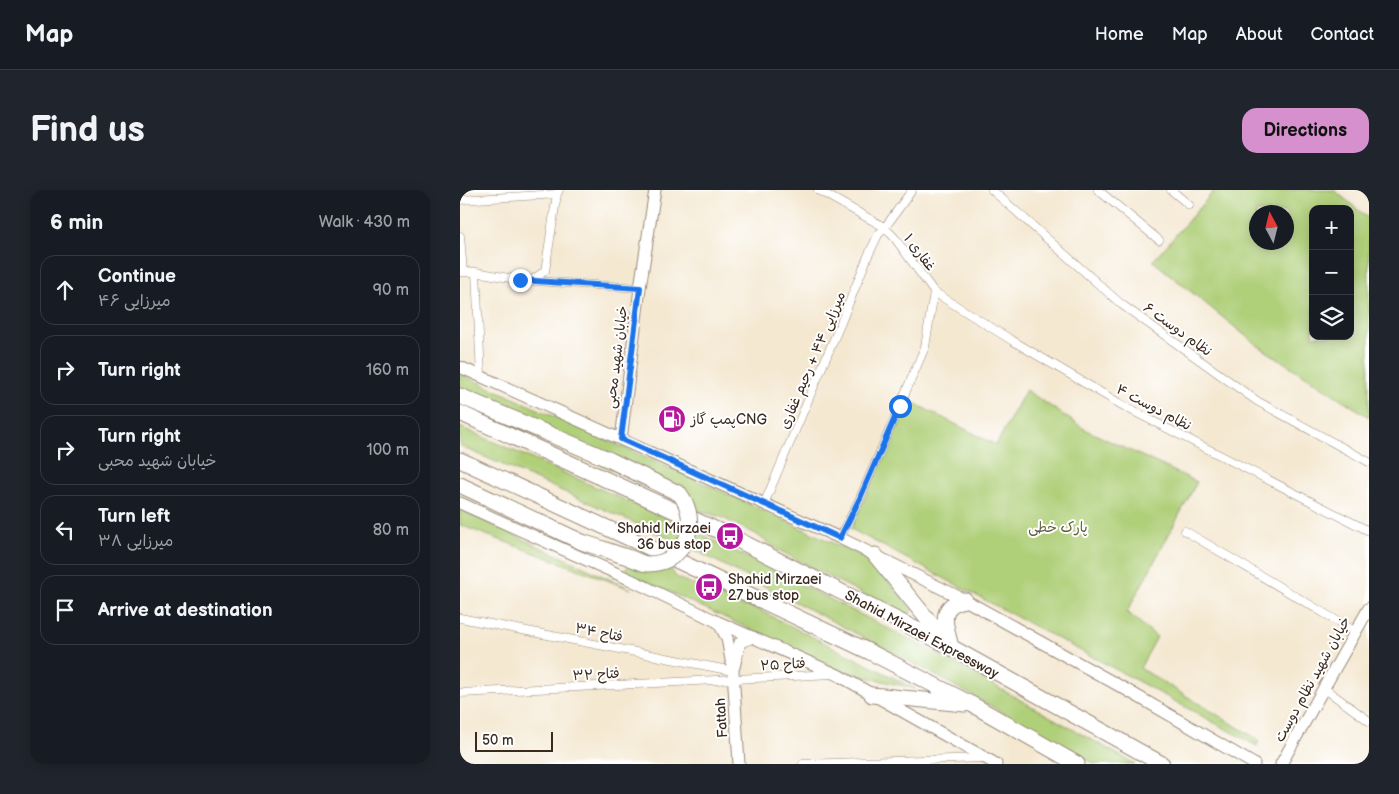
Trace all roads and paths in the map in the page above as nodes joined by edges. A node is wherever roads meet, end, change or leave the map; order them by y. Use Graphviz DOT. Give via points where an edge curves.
graph roads {
  1 [pos="655,190"];
  2 [pos="818,190"];
  3 [pos="912,190"];
  4 [pos="992,190"];
  5 [pos="1098,190"];
  6 [pos="1171,190"];
  7 [pos="558,192"];
  8 [pos="460,200"];
  9 [pos="1189,205"];
  10 [pos="884,227"];
  11 [pos="460,236"];
  12 [pos="1159,240"];
  13 [pos="461,272"];
  14 [pos="476,272"];
  15 [pos="532,280"];
  16 [pos="640,288"];
  17 [pos="934,292"];
  18 [pos="460,367"];
  19 [pos="481,376"];
  20 [pos="460,396"];
  21 [pos="460,413"];
  22 [pos="621,439"];
  23 [pos="460,460"];
  24 [pos="1369,462"];
  25 [pos="460,486"];
  26 [pos="460,502"];
  27 [pos="764,504"];
  28 [pos="1185,531"];
  29 [pos="1369,531"];
  30 [pos="840,538"];
  31 [pos="875,555"];
  32 [pos="965,600"];
  33 [pos="1369,608"];
  34 [pos="460,618"];
  35 [pos="718,622"];
  36 [pos="1356,632"];
  37 [pos="754,637"];
  38 [pos="951,647"];
  39 [pos="834,674"];
  40 [pos="733,675"];
  41 [pos="1325,689"];
  42 [pos="460,694"];
  43 [pos="872,695"];
  44 [pos="973,705"];
  45 [pos="1369,721"];
  46 [pos="990,761"];
  47 [pos="739,764"];
  48 [pos="803,764"];
  49 [pos="1077,764"];
  50 [pos="1162,764"];
  51 [pos="1254,764"];
  52 [pos="1281,764"];
  1 -- 16 [label="street, خیابان شهید محبی"];
  2 -- 10 [label="street, غفاری ۱"];
  3 -- 10 [label="street, میرزایی ۴۴ + رحیم غفاری"];
  4 -- 24 [label="street, نظام دوست ۶" via="1129,310 1257,401"];
  5 -- 12 [label="street"];
  6 -- 9 [label="street"];
  7 -- 8 [label="street"];
  7 -- 15 [label="street" via="545,272"];
  10 -- 17 [label="street, غفاری ۱"];
  10 -- 27 [label="street, میرزایی ۴۴ + رحیم غفاری" via="868,256"];
  11 -- 13 [label="street"];
  13 -- 14 [label="street"];
  14 -- 15 [label="street"];
  14 -- 19 [label="street"];
  15 -- 16 [label="street"];
  16 -- 22 [label="street, خیابان شهید محبی"];
  17 -- 29 [label="street, نظام دوست ۴" via="1129,409"];
  17 -- 30 [label="street" via="925,347"];
  18 -- 19 [label="street"];
  19 -- 22 [label="street"];
  20 -- 25 [label="highway, bridge" via="610,460 680,494 690,514 690,528 682,548 658,563 647,564 582,542"];
  21 -- 38 [label="highway, Shahid Mirzaei Expressway" via="730,536"];
  22 -- 27 [label="street"];
  23 -- 44 [label="highway" via="792,614"];
  26 -- 35 [label="street"];
  27 -- 30 [label="street"];
  28 -- 36 [label="street"];
  30 -- 31 [label="street"];
  31 -- 32 [label="street"];
  31 -- 38 [label="highway"];
  32 -- 38 [label="highway" via="954,602 944,619"];
  32 -- 51 [label="street"];
  33 -- 36 [label="street, خیابان شهید نظام دوست"];
  34 -- 40 [label="street, فتاح ۳۴"];
  35 -- 37 [label="street"];
  35 -- 40 [label="street, Fattah" via="727,638"];
  36 -- 41 [label="street, خیابان شهید نظام دوست"];
  37 -- 39 [label="street"];
  37 -- 40 [label="street, Fattah" via="740,642"];
  38 -- 50 [label="highway, Shahid Mirzaei Expressway"];
  39 -- 40 [label="street, فتاح ۲۵"];
  39 -- 43 [label="street"];
  40 -- 42 [label="street, فتاح ۳۲"];
  40 -- 47 [label="street, Fattah"];
  41 -- 45 [label="street"];
  41 -- 52 [label="street, خیابان شهید نظام دوست"];
  43 -- 44 [label="highway"];
  43 -- 46 [label="street"];
  44 -- 49 [label="highway"];
  46 -- 48 [label="street"];
}
